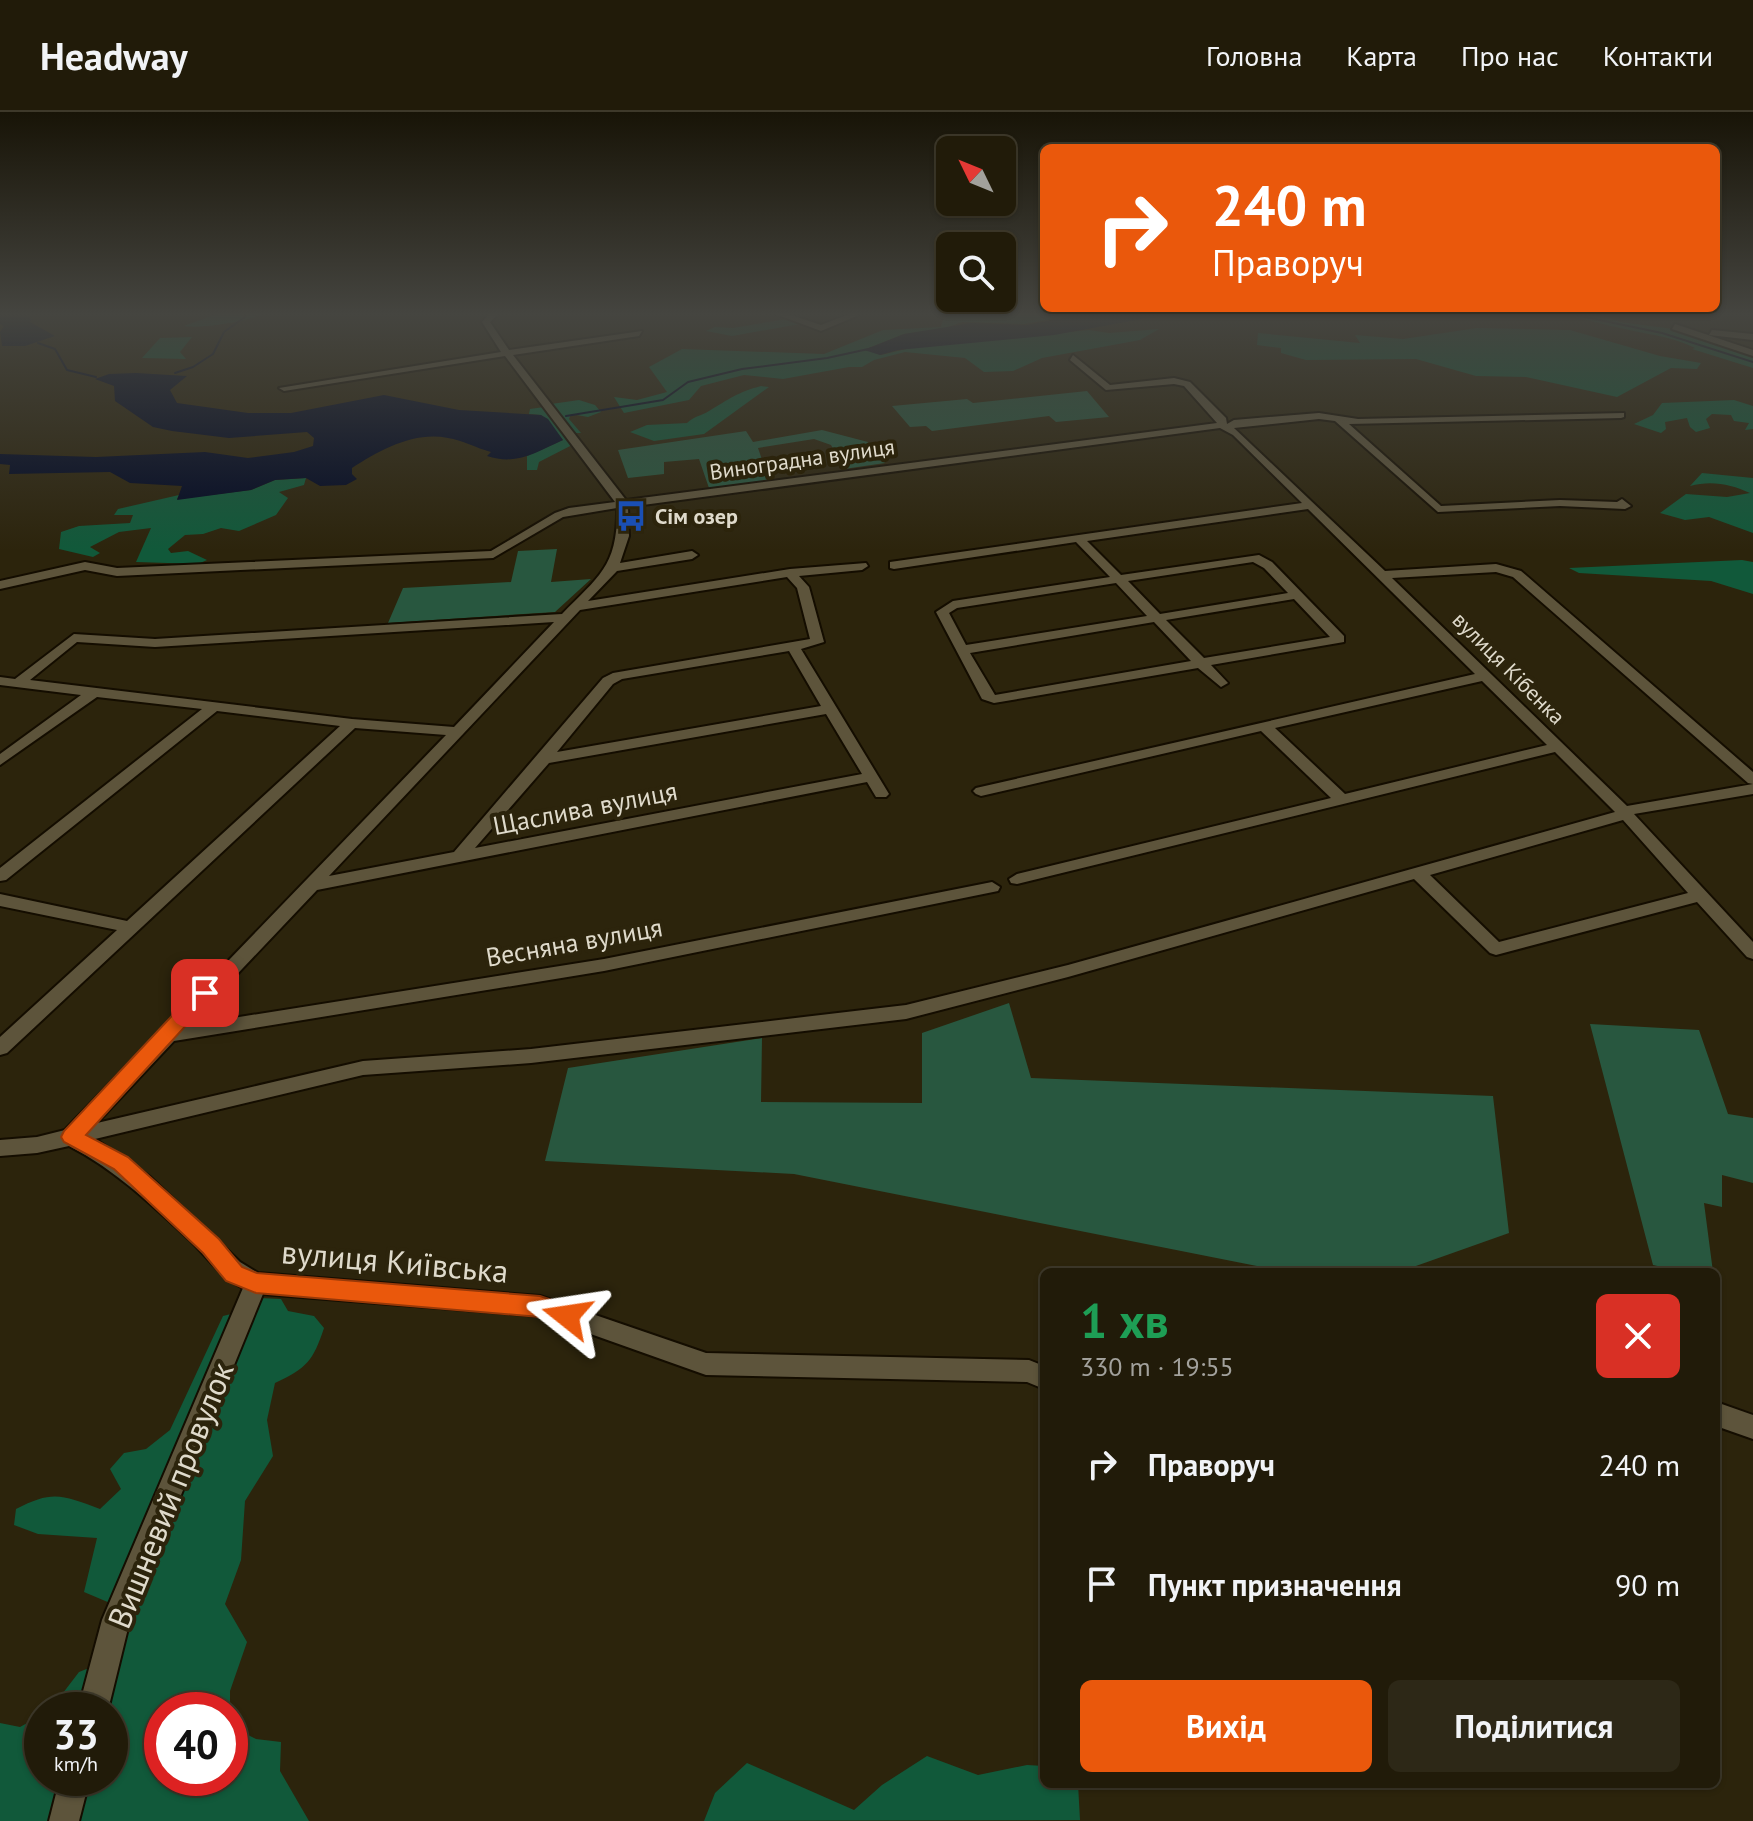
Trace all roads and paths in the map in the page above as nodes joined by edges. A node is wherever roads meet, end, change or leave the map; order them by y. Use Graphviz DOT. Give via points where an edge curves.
graph roads {
  1 [pos="537,392"];
  2 [pos="1195,392"];
  3 [pos="1621,415"];
  4 [pos="1340,421"];
  5 [pos="1224,426"];
  6 [pos="1622,502"];
  7 [pos="622,503"];
  8 [pos="1311,505"];
  9 [pos="1080,540"];
  10 [pos="692,555"];
  11 [pos="894,565"];
  12 [pos="862,566"];
  13 [pos="613,568"];
  14 [pos="790,573"];
  15 [pos="1384,575"];
  16 [pos="1120,580"];
  17 [pos="0,585"];
  18 [pos="1297,595"];
  19 [pos="570,612"];
  20 [pos="1157,618"];
  21 [pos="793,646"];
  22 [pos="962,650"];
  23 [pos="1202,664"];
  24 [pos="1485,676"];
  25 [pos="0,681"];
  26 [pos="18,683"];
  27 [pos="1221,683"];
  28 [pos="93,693"];
  29 [pos="215,706"];
  30 [pos="831,710"];
  31 [pos="352,723"];
  32 [pos="1264,726"];
  33 [pos="455,731"];
  34 [pos="1558,747"];
  35 [pos="544,759"];
  36 [pos="0,761"];
  37 [pos="871,777"];
  38 [pos="1753,780"];
  39 [pos="1753,789"];
  40 [pos="981,791"];
  41 [pos="881,794"];
  42 [pos="1342,800"];
  43 [pos="1624,813"];
  44 [pos="459,857"];
  45 [pos="1417,872"];
  46 [pos="0,876"];
  47 [pos="1017,879"];
  48 [pos="307,886"];
  49 [pos="992,887"];
  50 [pos="1698,896"];
  51 [pos="0,900"];
  52 [pos="130,927"];
  53 [pos="1753,953"];
  54 [pos="164,1036"];
  55 [pos="0,1048"];
  56 [pos="71,1137"];
  57 [pos="0,1148"];
  58 [pos="256,1283"];
  59 [pos="1040,1376"];
  60 [pos="1720,1415"];
  61 [pos="1753,1427"];
  62 [pos="98,1692"];
  63 [pos="70,1796"];
  64 [pos="64,1821"];
  1 -- 7 [label="street"];
  2 -- 5 [label="street, вулиця Кібенка"];
  3 -- 4 [label="street, Виноградна вулиця"];
  4 -- 5 [label="street, Виноградна вулиця" via="1319,416"];
  4 -- 6 [label="street" via="1438,509 1560,503 1625,506"];
  5 -- 7 [label="street, Виноградна вулиця"];
  5 -- 8 [label="street, вулиця Кібенка"];
  7 -- 13 [label="street" via="623,536"];
  7 -- 17 [label="street, Виноградна вулиця" via="549,518 493,554 117,572 85,566"];
  8 -- 9 [label="street"];
  8 -- 15 [label="street, вулиця Кібенка"];
  9 -- 11 [label="street"];
  9 -- 16 [label="street"];
  10 -- 13 [label="street"];
  12 -- 14 [label="street"];
  13 -- 19 [label="street"];
  14 -- 19 [label="street"];
  14 -- 21 [label="street" via="803,587 817,642"];
  15 -- 24 [label="street, вулиця Кібенка"];
  15 -- 38 [label="street" via="1496,568 1517,574"];
  16 -- 18 [label="street" via="1255,558"];
  16 -- 20 [label="street"];
  16 -- 22 [label="street" via="947,607 942,612"];
  18 -- 20 [label="street"];
  18 -- 23 [label="street" via="1339,639"];
  19 -- 26 [label="street" via="155,643 74,638"];
  19 -- 33 [label="street"];
  20 -- 22 [label="street"];
  20 -- 23 [label="street"];
  21 -- 30 [label="street"];
  21 -- 35 [label="street" via="618,676 608,681"];
  22 -- 23 [label="street" via="987,696 994,699"];
  23 -- 27 [label="street"];
  24 -- 32 [label="street"];
  24 -- 34 [label="street, вулиця Кібенка"];
  25 -- 26 [label="street"];
  26 -- 28 [label="street"];
  28 -- 29 [label="street"];
  28 -- 36 [label="street"];
  29 -- 31 [label="street"];
  29 -- 46 [label="street"];
  30 -- 35 [label="street"];
  30 -- 37 [label="street"];
  31 -- 33 [label="street"];
  31 -- 52 [label="street"];
  32 -- 40 [label="street"];
  32 -- 42 [label="street"];
  33 -- 48 [label="street"];
  34 -- 42 [label="street"];
  34 -- 43 [label="street, вулиця Кібенка"];
  35 -- 44 [label="street"];
  37 -- 41 [label="street"];
  37 -- 44 [label="street, Щаслива вулиця"];
  39 -- 43 [label="street"];
  42 -- 47 [label="street"];
  43 -- 45 [label="street"];
  43 -- 50 [label="street, вулиця Кібенка"];
  44 -- 48 [label="street, Щаслива вулиця"];
  45 -- 50 [label="street" via="1496,949"];
  45 -- 56 [label="street" via="906,1012 531,1056 363,1068"];
  48 -- 54 [label="street"];
  49 -- 54 [label="street, Весняна вулиця" via="604,965"];
  50 -- 53 [label="street, вулиця Кібенка"];
  51 -- 52 [label="street"];
  52 -- 55 [label="street"];
  54 -- 56 [label="street"];
  56 -- 57 [label="street"];
  56 -- 58 [label="street, вулиця Київська" via="121,1163 234,1274"];
  58 -- 59 [label="street, вулиця Київська" via="540,1306 706,1364 1029,1371"];
  58 -- 62 [label="street, Вишневий провулок" via="116,1620"];
  60 -- 61 [label="street"];
  63 -- 64 [label="street"];
}
